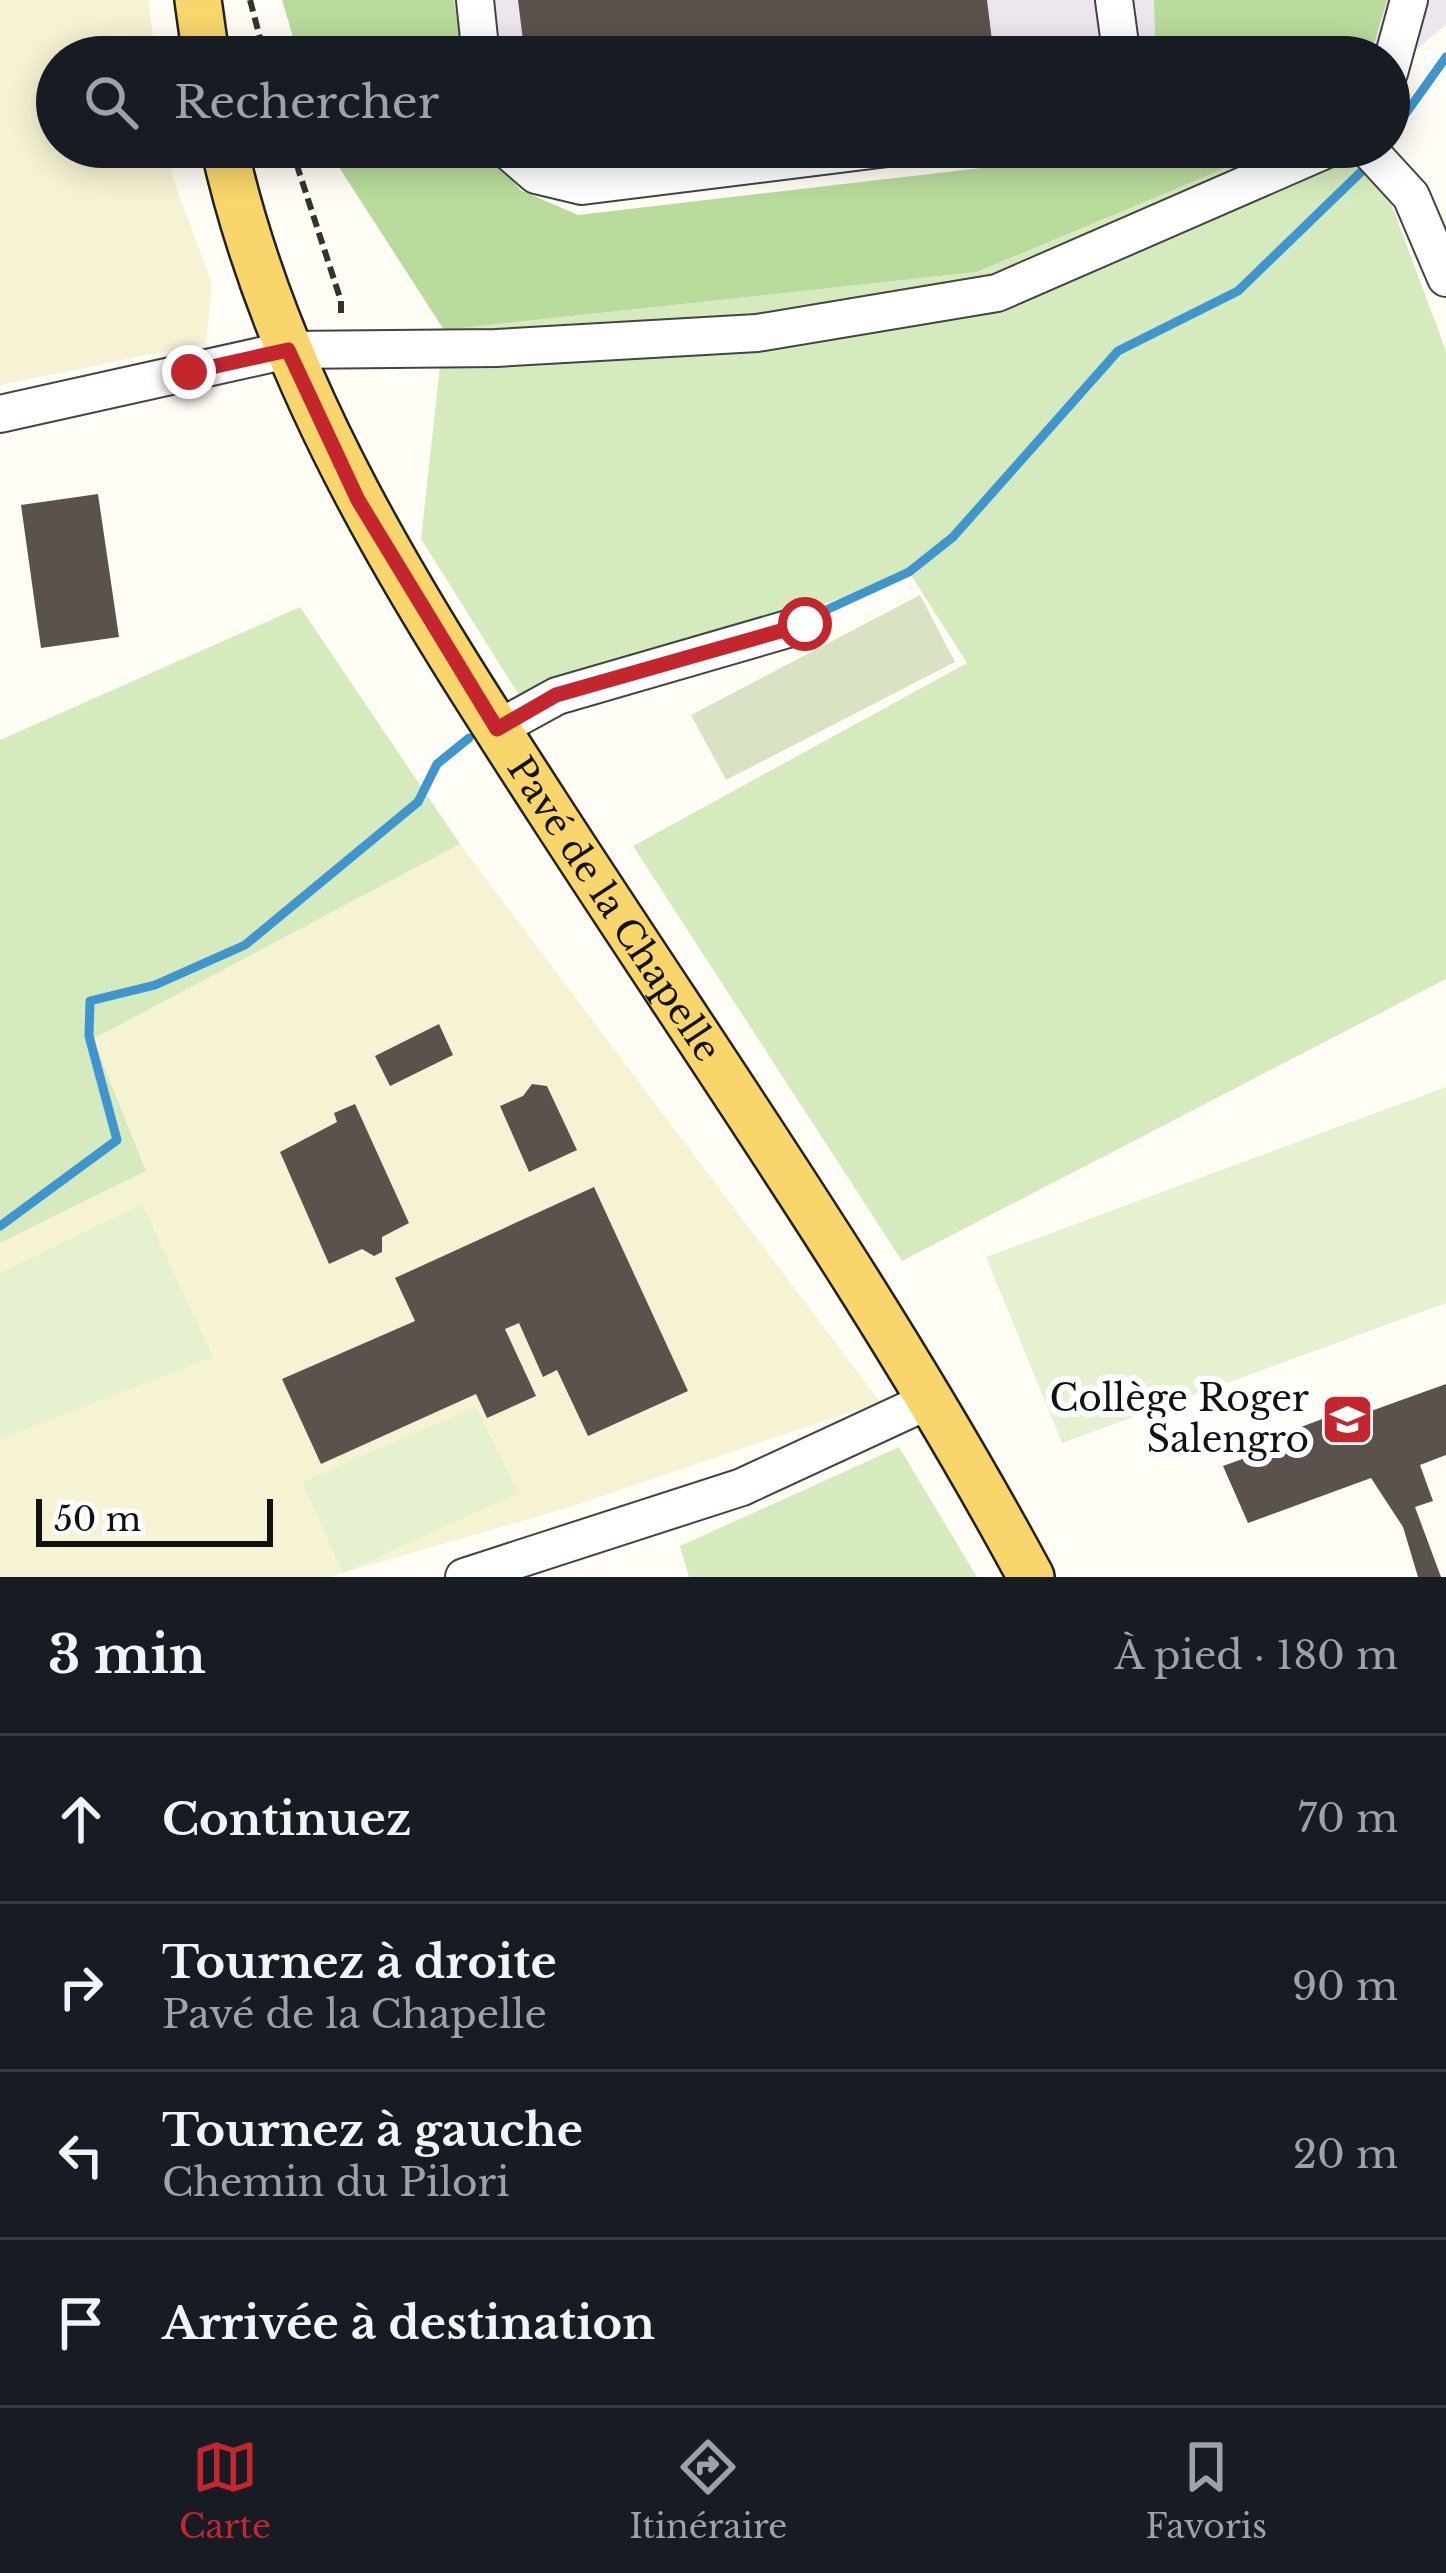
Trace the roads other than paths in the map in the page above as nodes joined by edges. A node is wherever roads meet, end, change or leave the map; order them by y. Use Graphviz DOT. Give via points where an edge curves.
graph roads {
  1 [pos="198,0"];
  2 [pos="475,0"];
  3 [pos="1114,0"];
  4 [pos="1409,0"];
  5 [pos="203,36"];
  6 [pos="479,36"];
  7 [pos="1119,36"];
  8 [pos="1399,36"];
  9 [pos="229,168"];
  10 [pos="528,168"];
  11 [pos="727,168"];
  12 [pos="1283,168"];
  13 [pos="1387,168"];
  14 [pos="1446,278"];
  15 [pos="288,350"];
  16 [pos="0,414"];
  17 [pos="805,624"];
  18 [pos="497,729"];
  19 [pos="932,1399"];
  20 [pos="464,1577"];
  21 [pos="1031,1577"];
  1 -- 5 [label="main road"];
  2 -- 6 [label="street"];
  3 -- 7 [label="street"];
  4 -- 8 [label="street"];
  9 -- 15 [label="main road, Pavé de la Chapelle"];
  10 -- 11 [label="street" via="582,186"];
  12 -- 15 [label="street" via="997,292 757,333"];
  13 -- 14 [label="street" via="1412,196"];
  15 -- 16 [label="street"];
  15 -- 18 [label="main road, Pavé de la Chapelle" via="358,500"];
  17 -- 18 [label="street" via="556,695"];
  18 -- 19 [label="main road, Pavé de la Chapelle"];
  19 -- 20 [label="street" via="742,1487"];
  19 -- 21 [label="main road, Pavé de la Chapelle"];
}
